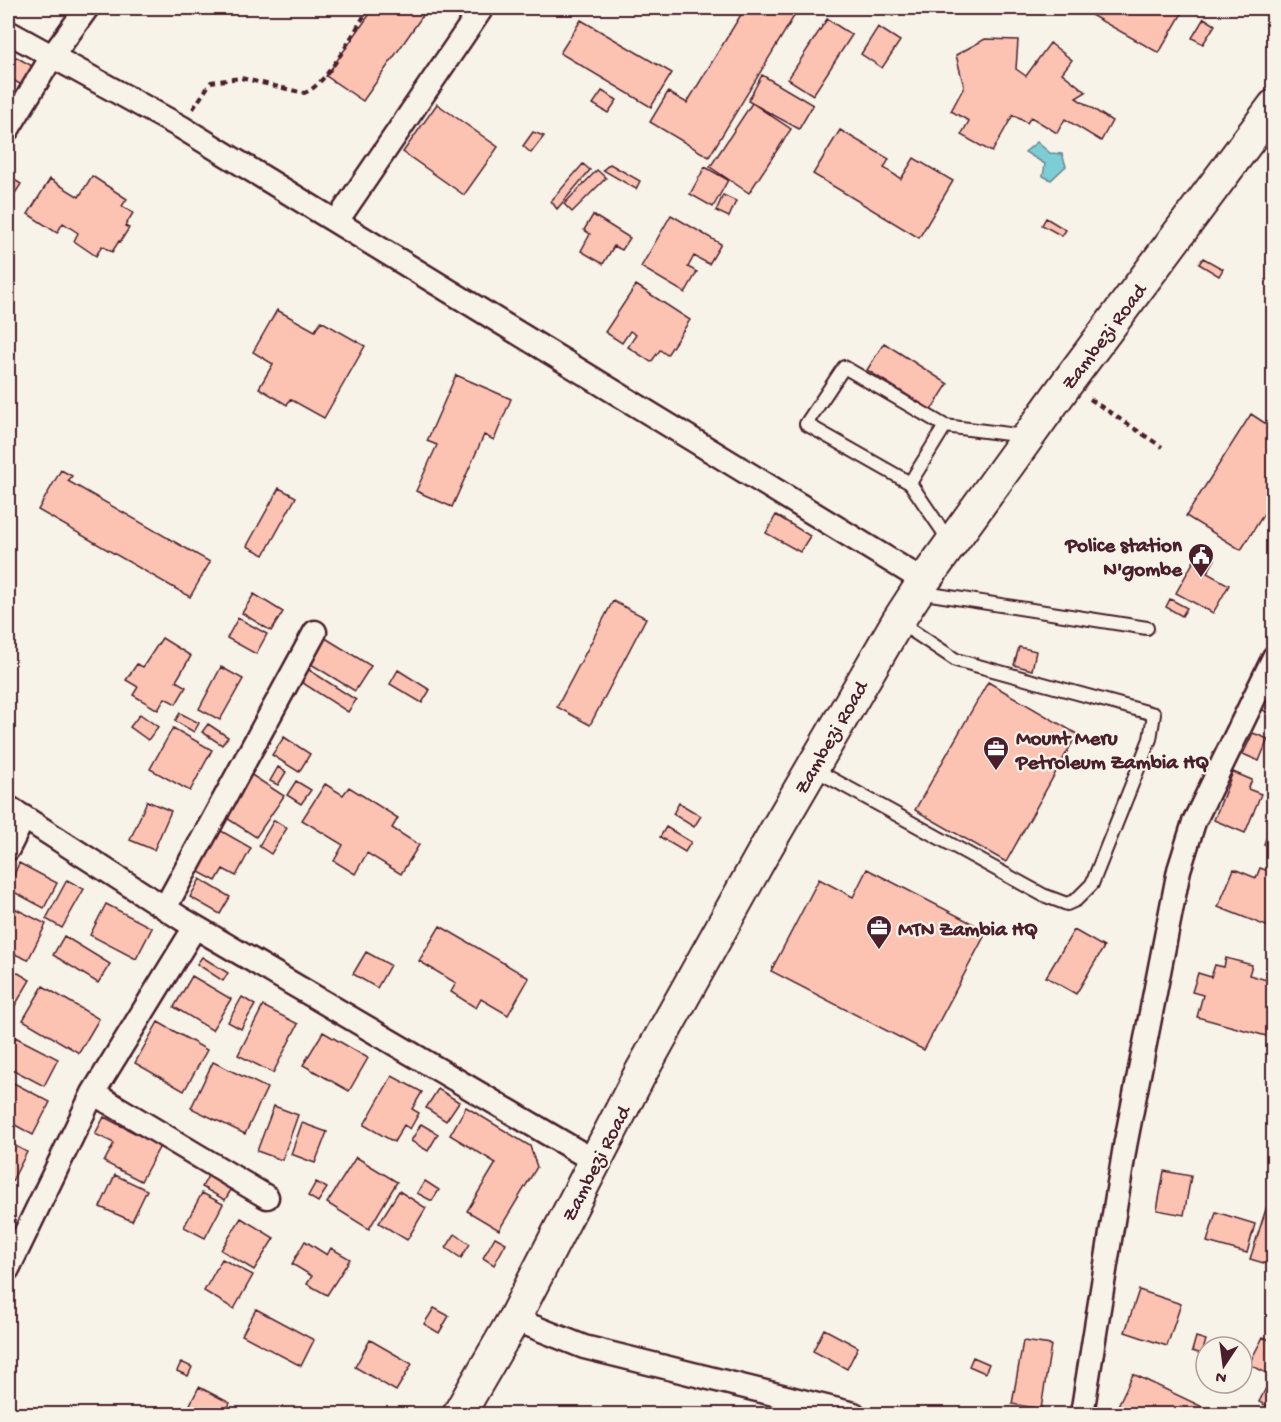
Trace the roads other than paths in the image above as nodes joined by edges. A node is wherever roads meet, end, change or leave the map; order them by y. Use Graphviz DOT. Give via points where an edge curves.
graph roads {
  1 [pos="87,8"];
  2 [pos="482,8"];
  3 [pos="8,32"];
  4 [pos="53,55"];
  5 [pos="1274,106"];
  6 [pos="8,129"];
  7 [pos="337,221"];
  8 [pos="945,426"];
  9 [pos="1029,436"];
  10 [pos="910,483"];
  11 [pos="951,543"];
  12 [pos="920,586"];
  13 [pos="897,621"];
  14 [pos="1147,628"];
  15 [pos="315,632"];
  16 [pos="1274,657"];
  17 [pos="812,768"];
  18 [pos="16,812"];
  19 [pos="8,849"];
  20 [pos="165,908"];
  21 [pos="195,927"];
  22 [pos="93,1093"];
  23 [pos="596,1162"];
  24 [pos="267,1197"];
  25 [pos="8,1269"];
  26 [pos="514,1319"];
  27 [pos="459,1414"];
  28 [pos="854,1414"];
  29 [pos="1082,1414"];
  1 -- 4 [label="street"];
  2 -- 7 [label="street"];
  3 -- 4 [label="street"];
  4 -- 6 [label="street"];
  4 -- 7 [label="street"];
  5 -- 9 [label="main road, Zambezi Road"];
  7 -- 12 [label="street"];
  8 -- 9 [label="lane"];
  8 -- 10 [label="lane"];
  8 -- 10 [label="lane" via="844,367 806,424"];
  9 -- 11 [label="main road, Zambezi Road"];
  10 -- 11 [label="lane"];
  11 -- 12 [label="main road, Zambezi Road"];
  12 -- 13 [label="main road, Zambezi Road"];
  12 -- 14 [label="lane"];
  13 -- 17 [label="main road, Zambezi Road"];
  13 -- 17 [label="lane" via="956,660 1154,714 1150,739 1092,884 1067,904 1043,895"];
  15 -- 20 [label="street"];
  16 -- 29 [label="street" via="1194,822 1179,870 1125,1146"];
  17 -- 23 [label="main road, Zambezi Road" via="639,1076"];
  18 -- 19 [label="street"];
  18 -- 20 [label="street"];
  20 -- 21 [label="street"];
  21 -- 22 [label="street"];
  21 -- 23 [label="street"];
  22 -- 24 [label="street"];
  22 -- 25 [label="street"];
  23 -- 26 [label="main road, Zambezi Road"];
  26 -- 27 [label="main road, Zambezi Road"];
  26 -- 28 [label="street" via="584,1347"];
}
